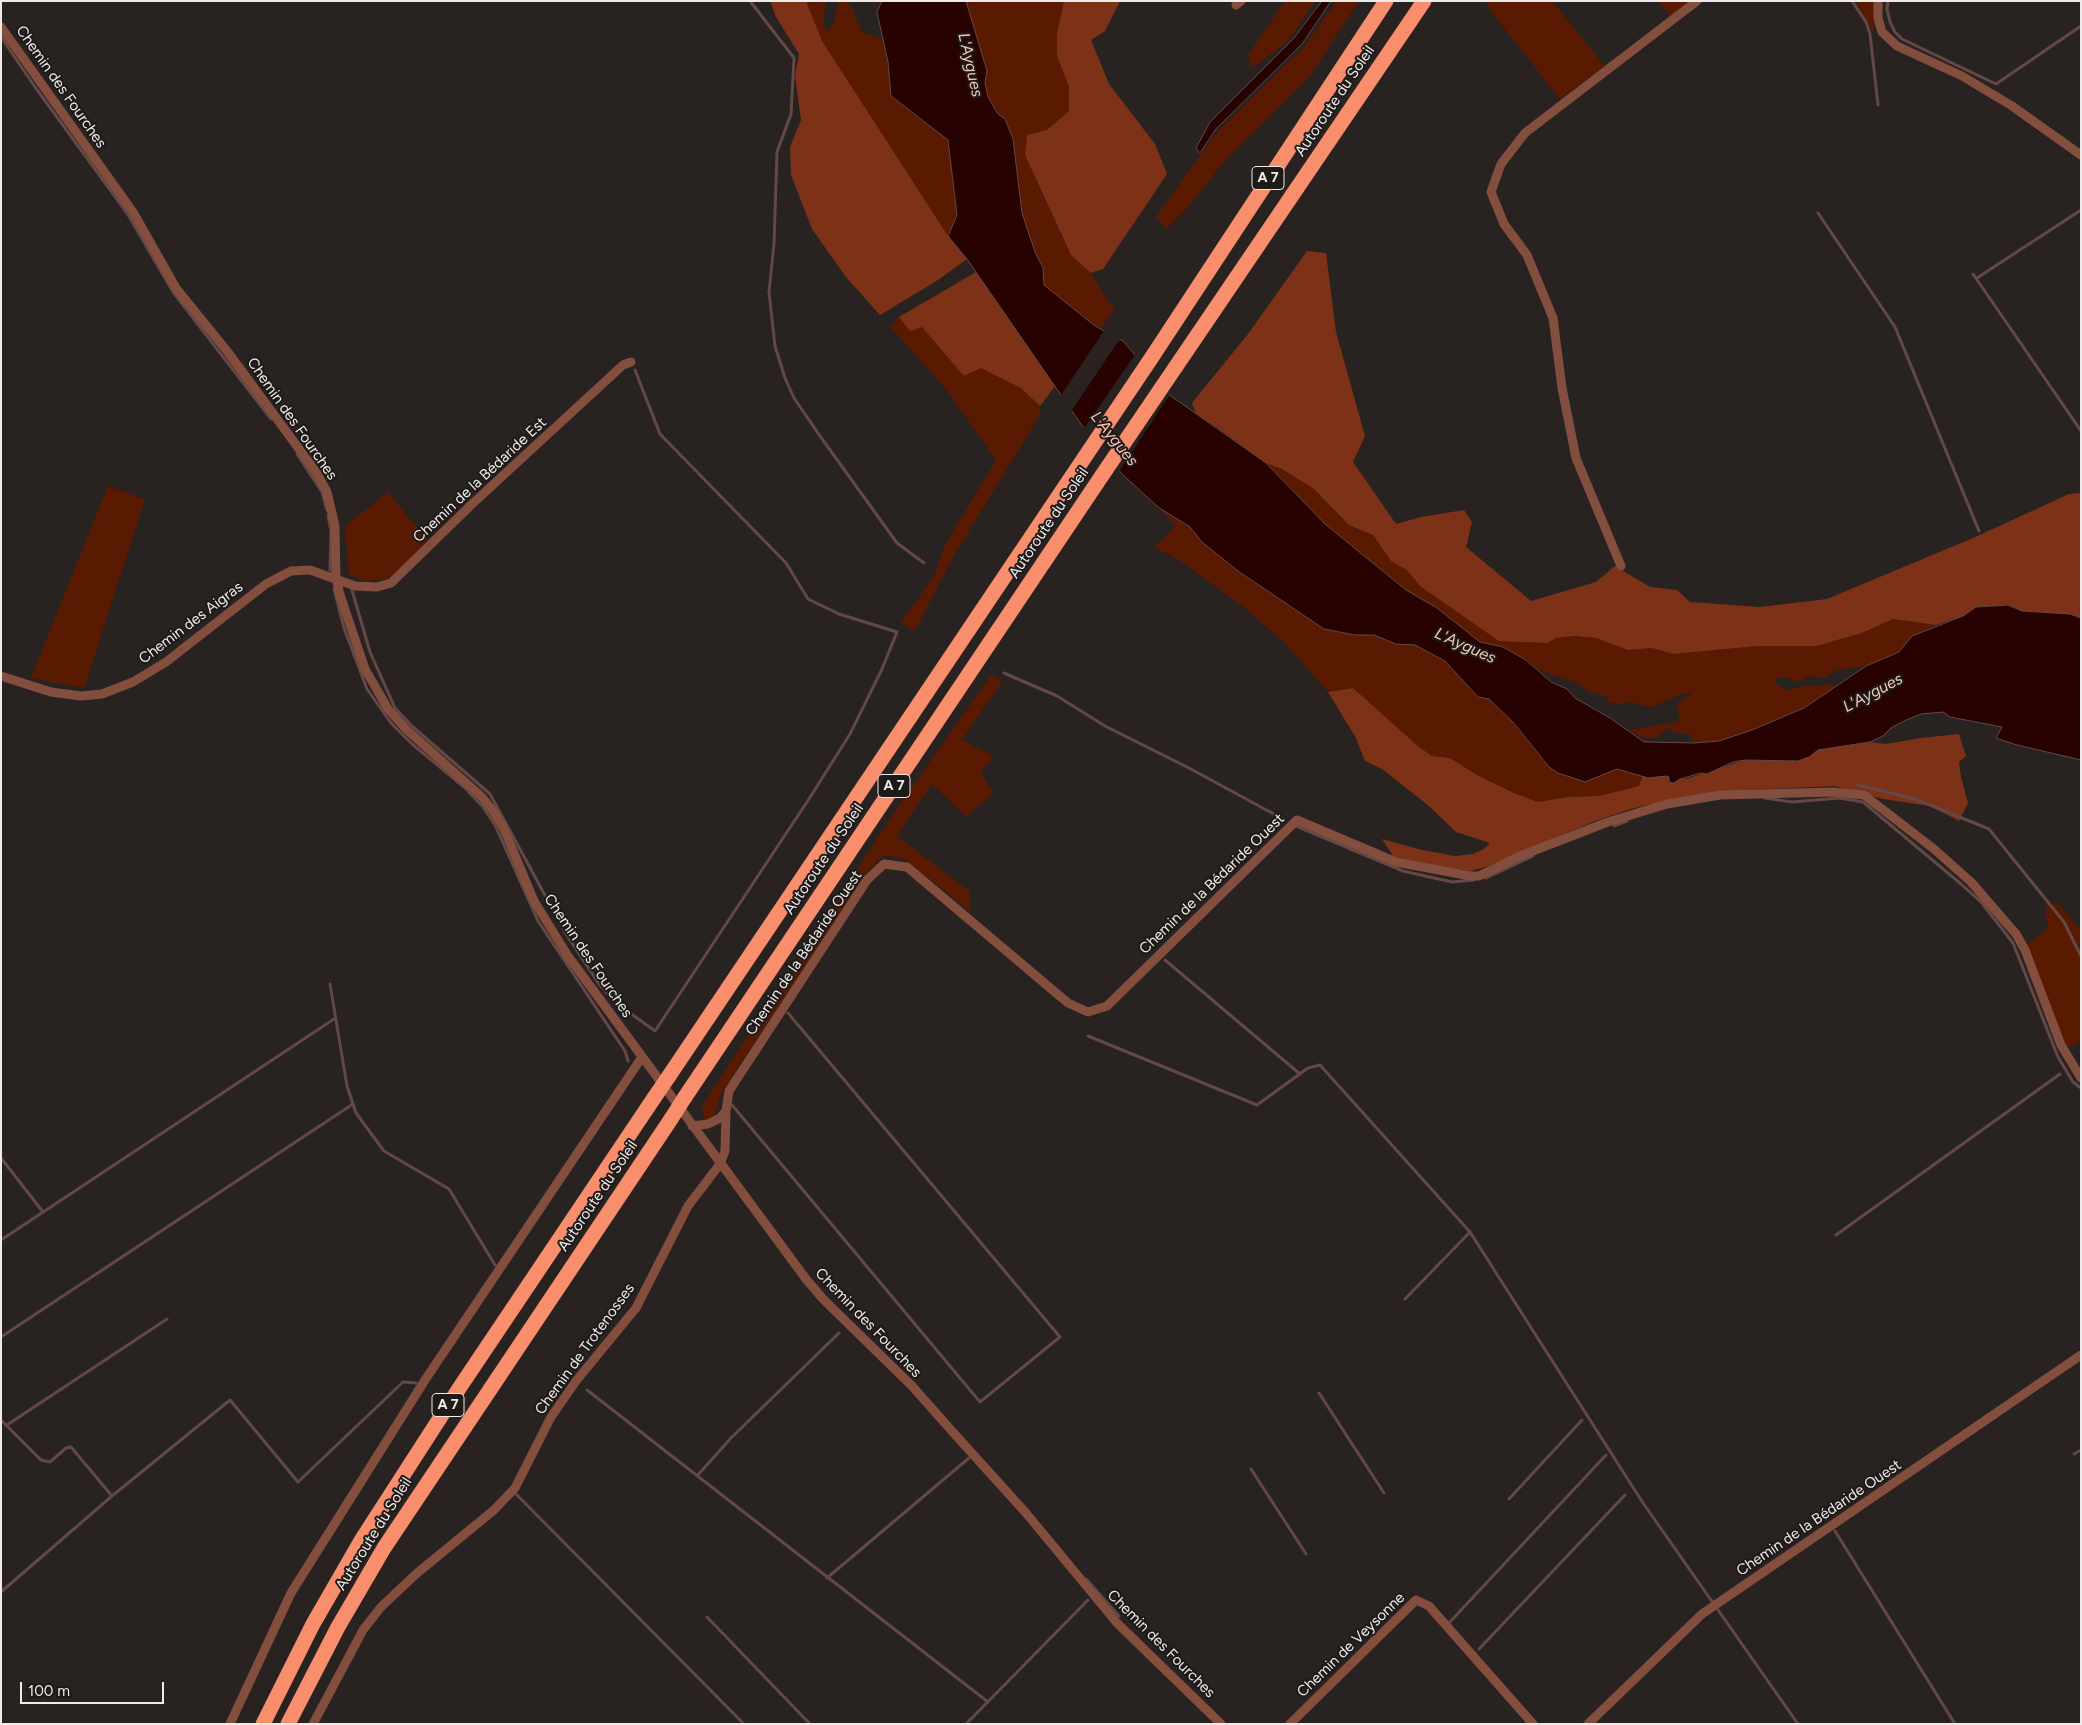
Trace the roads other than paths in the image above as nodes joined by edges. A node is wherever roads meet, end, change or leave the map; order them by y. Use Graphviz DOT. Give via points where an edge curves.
graph roads {
  1 [pos="1386,1"];
  2 [pos="1424,1"];
  3 [pos="1697,1"];
  4 [pos="1878,1"];
  5 [pos="1,27"];
  6 [pos="2081,155"];
  7 [pos="631,362"];
  8 [pos="1621,566"];
  9 [pos="336,578"];
  10 [pos="1,676"];
  11 [pos="642,1057"];
  12 [pos="2081,1078"];
  13 [pos="726,1111"];
  14 [pos="692,1126"];
  15 [pos="720,1164"];
  16 [pos="2081,1355"];
  17 [pos="230,1724"];
  18 [pos="263,1724"];
  19 [pos="288,1724"];
  20 [pos="313,1724"];
  21 [pos="1221,1724"];
  22 [pos="1290,1724"];
  23 [pos="1533,1724"];
  24 [pos="1588,1724"];
  1 -- 18 [label="highway, Autoroute du Soleil / A 7, bridge" via="1152,357 366,1531 309,1632"];
  2 -- 19 [label="highway, Autoroute du Soleil / A 7, bridge" via="1103,474 384,1548 338,1627"];
  3 -- 8 [label="street" via="1525,133 1501,164 1491,192 1504,224 1528,254 1553,318 1576,458"];
  4 -- 6 [label="street" via="1882,32 1897,46 1962,76 2012,106"];
  5 -- 9 [label="street, Chemin des Fourches" via="133,212 176,288 316,472 334,517"];
  7 -- 9 [label="street, Chemin de la Bédaride Est" via="623,365 471,505 391,584 355,586"];
  9 -- 10 [label="street, Chemin des Aigras" via="310,570 291,571 276,578 166,662 133,682 102,694 81,696 51,692"];
  9 -- 11 [label="street, Chemin des Fourches" via="365,669 384,702 408,732 467,782 494,812 534,901 568,956"];
  11 -- 14 [label="street, Chemin des Fourches"];
  11 -- 17 [label="street" via="425,1380 291,1593"];
  12 -- 13 [label="street, Chemin de la Bédaride Ouest" via="2061,1045 2026,950 1970,882 1934,849 1864,795 1786,793 1720,795 1667,804 1608,822 1520,856 1479,876 1396,862 1297,820 1107,1006 1088,1012 1068,1003 907,867 884,864 867,880 729,1091"];
  13 -- 14 [label="street" via="708,1124"];
  13 -- 15 [label="street, Chemin de la Bédaride Ouest" via="725,1151"];
  14 -- 15 [label="street, Chemin des Fourches"];
  15 -- 20 [label="street, Chemin de Trotenosses" via="688,1206 636,1308 551,1417 515,1488 494,1510 381,1607 364,1630"];
  15 -- 21 [label="street, Chemin des Fourches" via="823,1299 912,1386 1026,1513 1117,1623"];
  16 -- 24 [label="street, Chemin de la Bédaride Ouest" via="1702,1614"];
  22 -- 23 [label="street, Chemin de Veysonne" via="1416,1600 1429,1606"];
}
